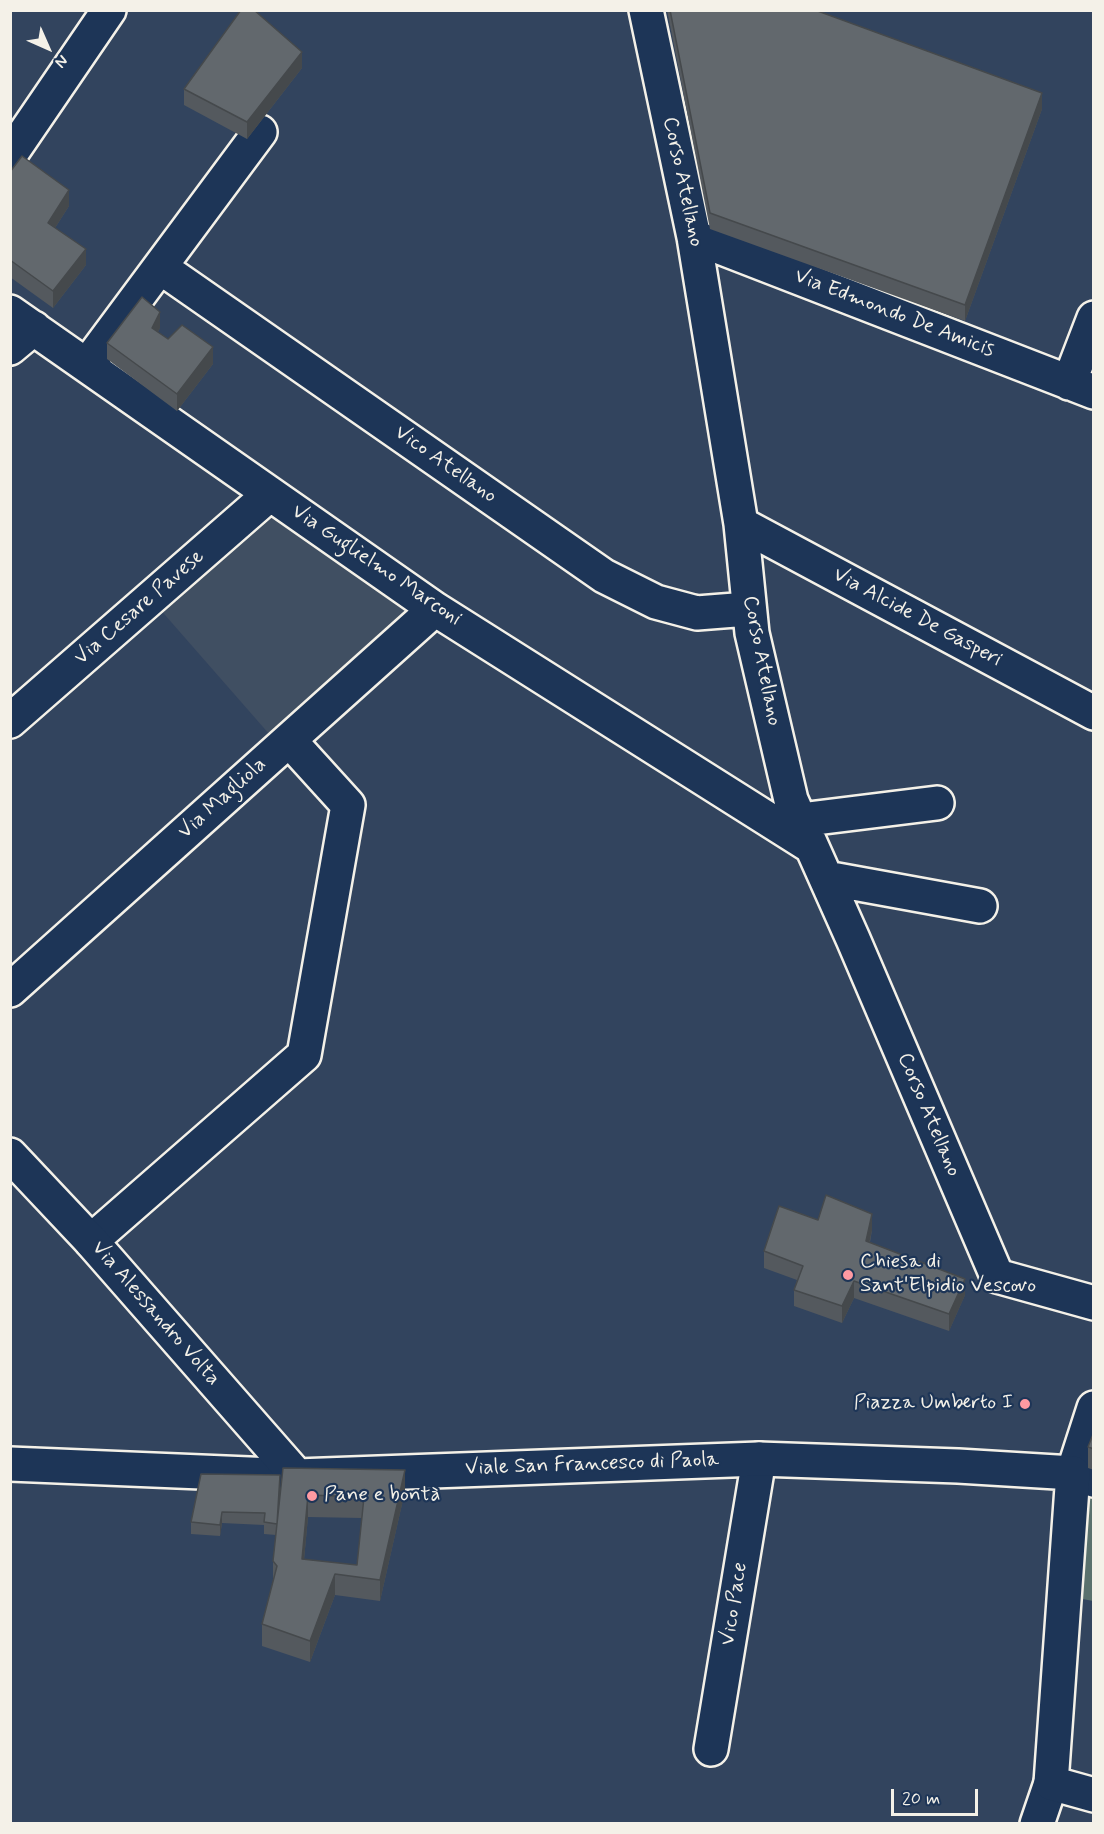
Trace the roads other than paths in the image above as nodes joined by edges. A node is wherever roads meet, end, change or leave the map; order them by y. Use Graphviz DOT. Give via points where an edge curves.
graph roads {
  1 [pos="109,10"];
  2 [pos="646,10"];
  3 [pos="260,132"];
  4 [pos="10,155"];
  5 [pos="694,237"];
  6 [pos="160,267"];
  7 [pos="1094,318"];
  8 [pos="18,329"];
  9 [pos="87,365"];
  10 [pos="1081,387"];
  11 [pos="270,494"];
  12 [pos="741,524"];
  13 [pos="435,609"];
  14 [pos="748,609"];
  15 [pos="1094,713"];
  16 [pos="10,722"];
  17 [pos="289,740"];
  18 [pos="780,752"];
  19 [pos="937,803"];
  20 [pos="750,808"];
  21 [pos="806,833"];
  22 [pos="826,878"];
  23 [pos="980,906"];
  24 [pos="10,990"];
  25 [pos="10,1155"];
  26 [pos="91,1241"];
  27 [pos="1094,1303"];
  28 [pos="1094,1408"];
  29 [pos="759,1459"];
  30 [pos="10,1464"];
  31 [pos="297,1476"];
  32 [pos="1083,1476"];
  33 [pos="711,1749"];
  34 [pos="1051,1783"];
  35 [pos="1094,1795"];
  36 [pos="1036,1824"];
  1 -- 4 [label="street"];
  2 -- 5 [label="street, Corso Atellano"];
  3 -- 6 [label="street"];
  5 -- 10 [label="street, Via Edmondo De Amicis"];
  5 -- 12 [label="street, Corso Atellano"];
  6 -- 9 [label="street"];
  6 -- 14 [label="street, Vico Atellano" via="604,576 656,602 697,613"];
  7 -- 10 [label="street"];
  8 -- 9 [label="street, Via Guglielmo Marconi"];
  9 -- 11 [label="street, Via Guglielmo Marconi"];
  11 -- 13 [label="street, Via Guglielmo Marconi"];
  11 -- 16 [label="street, Via Cesare Pavese"];
  12 -- 14 [label="street, Corso Atellano"];
  12 -- 15 [label="street, Via Alcide De Gasperi"];
  13 -- 17 [label="street, Via Magliola"];
  13 -- 20 [label="street, Via Guglielmo Marconi"];
  14 -- 18 [label="street, Corso Atellano"];
  17 -- 24 [label="street, Via Magliola"];
  17 -- 26 [label="street" via="348,805 304,1054"];
  18 -- 20 [label="street"];
  18 -- 21 [label="street, Corso Atellano" via="791,800"];
  19 -- 21 [label="street"];
  20 -- 21 [label="street, Via Guglielmo Marconi"];
  21 -- 22 [label="street, Corso Atellano"];
  22 -- 23 [label="street"];
  22 -- 27 [label="street, Corso Atellano" via="997,1276"];
  25 -- 26 [label="street, Via Alessandro Volta"];
  26 -- 31 [label="street, Via Alessandro Volta"];
  28 -- 32 [label="street"];
  29 -- 31 [label="street, Viale San Francesco di Paola"];
  29 -- 32 [label="street, Viale San Francesco di Paola" via="958,1466"];
  29 -- 33 [label="street, Vico Pace"];
  30 -- 31 [label="street, Viale San Francesco di Paola"];
  32 -- 34 [label="street"];
  34 -- 35 [label="street"];
  34 -- 36 [label="street"];
}
